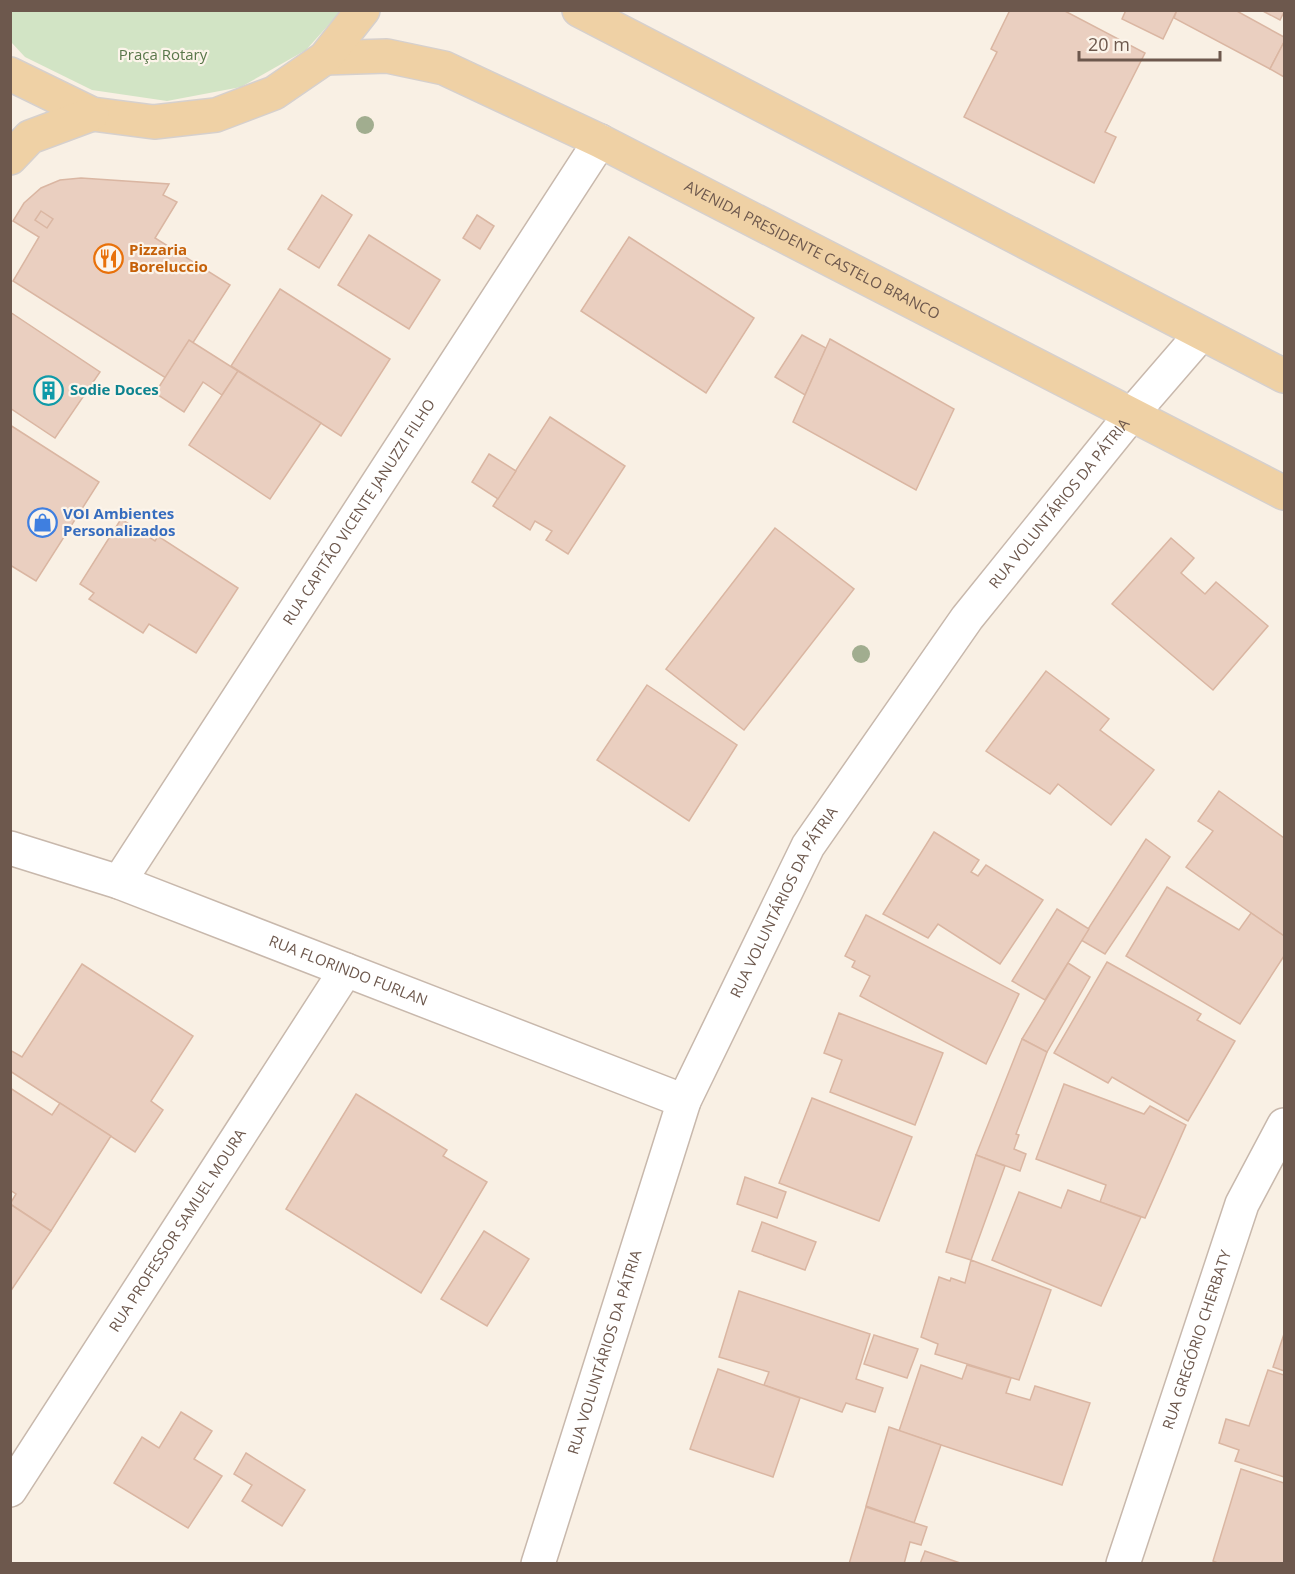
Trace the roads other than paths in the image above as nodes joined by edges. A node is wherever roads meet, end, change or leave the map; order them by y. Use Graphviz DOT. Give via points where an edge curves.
graph roads {
  1 [pos="363,10"];
  2 [pos="579,10"];
  3 [pos="325,58"];
  4 [pos="10,74"];
  5 [pos="92,114"];
  6 [pos="600,141"];
  7 [pos="10,158"];
  8 [pos="1201,334"];
  9 [pos="1284,376"];
  10 [pos="1131,415"];
  11 [pos="1284,493"];
  12 [pos="10,848"];
  13 [pos="119,882"];
  14 [pos="346,970"];
  15 [pos="684,1101"];
  16 [pos="1284,1125"];
  17 [pos="10,1490"];
  18 [pos="538,1563"];
  19 [pos="1123,1563"];
  1 -- 3 [label="main road"];
  2 -- 8 [label="main road"];
  3 -- 5 [label="main road" via="274,93 216,115 154,122"];
  3 -- 6 [label="main road, AVENIDA PRESIDENTE CASTELO BRANCO" via="387,56 444,68"];
  4 -- 5 [label="main road"];
  5 -- 7 [label="main road" via="30,137"];
  6 -- 10 [label="main road, AVENIDA PRESIDENTE CASTELO BRANCO"];
  6 -- 13 [label="street, RUA CAPITÃO VICENTE JANUZZI FILHO"];
  8 -- 9 [label="main road"];
  8 -- 10 [label="street, RUA VOLUNTÁRIOS DA PÁTRIA"];
  10 -- 11 [label="main road, AVENIDA PRESIDENTE CASTELO BRANCO"];
  10 -- 15 [label="street, RUA VOLUNTÁRIOS DA PÁTRIA" via="967,618 808,846"];
  12 -- 13 [label="street, RUA FLORINDO FURLAN"];
  13 -- 14 [label="street, RUA FLORINDO FURLAN"];
  14 -- 15 [label="street, RUA FLORINDO FURLAN"];
  14 -- 17 [label="street, RUA PROFESSOR SAMUEL MOURA"];
  15 -- 18 [label="street, RUA VOLUNTÁRIOS DA PÁTRIA"];
  16 -- 19 [label="street, RUA GREGÓRIO CHERBATY" via="1242,1204"];
}
